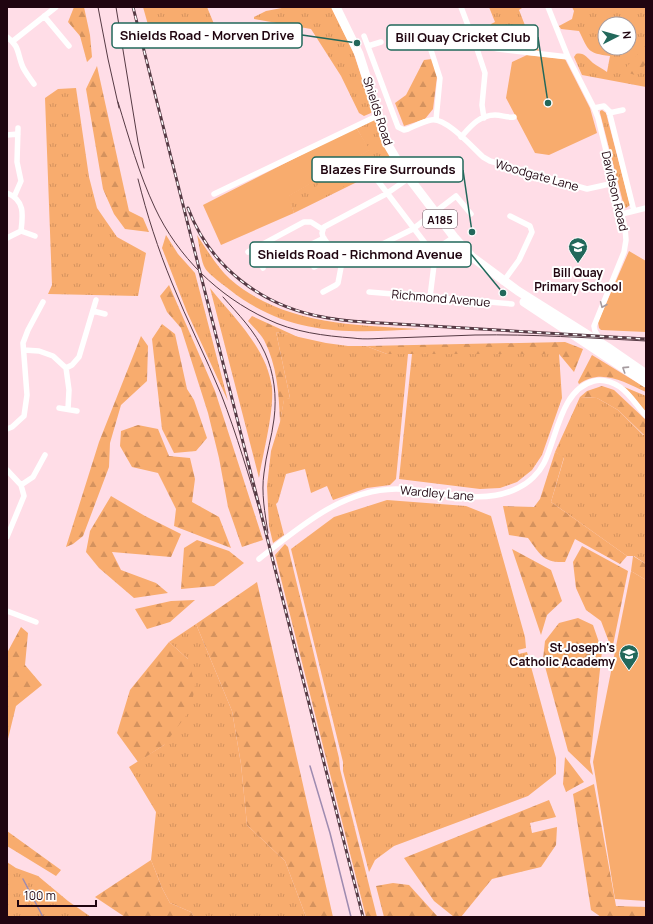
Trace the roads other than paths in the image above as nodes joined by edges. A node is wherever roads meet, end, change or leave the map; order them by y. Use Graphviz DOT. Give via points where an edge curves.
graph roads {
  1 [pos="56,7"];
  2 [pos="336,7"];
  3 [pos="461,7"];
  4 [pos="548,7"];
  5 [pos="44,16"];
  6 [pos="364,36"];
  7 [pos="7,37"];
  8 [pos="13,41"];
  9 [pos="381,42"];
  10 [pos="69,46"];
  11 [pos="368,46"];
  12 [pos="430,47"];
  13 [pos="476,47"];
  14 [pos="440,51"];
  15 [pos="432,53"];
  16 [pos="568,57"];
  17 [pos="34,84"];
  18 [pos="594,108"];
  19 [pos="623,110"];
  20 [pos="609,113"];
  21 [pos="379,115"];
  22 [pos="514,117"];
  23 [pos="484,118"];
  24 [pos="436,120"];
  25 [pos="18,128"];
  26 [pos="18,134"];
  27 [pos="7,135"];
  28 [pos="461,137"];
  29 [pos="375,177"];
  30 [pos="409,178"];
  31 [pos="614,183"];
  32 [pos="7,193"];
  33 [pos="214,194"];
  34 [pos="386,194"];
  35 [pos="14,197"];
  36 [pos="646,208"];
  37 [pos="634,211"];
  38 [pos="435,212"];
  39 [pos="471,214"];
  40 [pos="622,214"];
  41 [pos="510,216"];
  42 [pos="322,229"];
  43 [pos="413,229"];
  44 [pos="22,231"];
  45 [pos="35,236"];
  46 [pos="454,237"];
  47 [pos="7,238"];
  48 [pos="324,238"];
  49 [pos="304,247"];
  50 [pos="254,249"];
  51 [pos="248,252"];
  52 [pos="435,253"];
  53 [pos="335,256"];
  54 [pos="280,260"];
  55 [pos="342,262"];
  56 [pos="263,268"];
  57 [pos="503,282"];
  58 [pos="323,292"];
  59 [pos="369,292"];
  60 [pos="430,297"];
  61 [pos="515,297"];
  62 [pos="96,300"];
  63 [pos="43,302"];
  64 [pos="93,310"];
  65 [pos="105,314"];
  66 [pos="24,350"];
  67 [pos="607,350"];
  68 [pos="66,368"];
  69 [pos="646,374"];
  70 [pos="646,383"];
  71 [pos="59,408"];
  72 [pos="68,409"];
  73 [pos="77,411"];
  74 [pos="646,416"];
  75 [pos="7,429"];
  76 [pos="45,455"];
  77 [pos="7,470"];
  78 [pos="21,485"];
  79 [pos="7,537"];
  80 [pos="259,559"];
  81 [pos="9,611"];
  82 [pos="36,622"];
  1 -- 5 [label="street"];
  2 -- 21 [label="main road, Shields Road / A185" via="359,54"];
  3 -- 13 [label="street"];
  4 -- 16 [label="street, Davidson Road"];
  5 -- 8 [label="street"];
  5 -- 10 [label="street"];
  6 -- 11 [label="street"];
  7 -- 8 [label="street"];
  8 -- 17 [label="street" via="22,65"];
  9 -- 11 [label="street"];
  11 -- 24 [label="street" via="398,127 404,130"];
  12 -- 15 [label="street"];
  13 -- 16 [label="street"];
  13 -- 23 [label="street" via="484,73"];
  14 -- 15 [label="street"];
  15 -- 24 [label="street" via="440,78"];
  16 -- 18 [label="street, Davidson Road"];
  18 -- 20 [label="street" via="604,106 608,108"];
  18 -- 31 [label="street, Davidson Road"];
  19 -- 20 [label="street"];
  20 -- 37 [label="street"];
  21 -- 30 [label="main road, Shields Road / A185" via="388,145"];
  21 -- 33 [label="street"];
  22 -- 23 [label="street" via="495,115"];
  23 -- 28 [label="street" via="475,122"];
  24 -- 28 [label="street" via="448,125"];
  25 -- 26 [label="street"];
  26 -- 27 [label="street"];
  26 -- 35 [label="street" via="17,162 21,181"];
  28 -- 31 [label="street, Woodgate Lane" via="483,157 493,162 587,189"];
  29 -- 34 [label="street"];
  30 -- 34 [label="street"];
  30 -- 38 [label="main road, Shields Road / A185"];
  31 -- 40 [label="street, Davidson Road"];
  32 -- 35 [label="street"];
  34 -- 42 [label="street" via="325,225"];
  34 -- 43 [label="street"];
  35 -- 44 [label="street" via="23,211"];
  36 -- 37 [label="street"];
  37 -- 40 [label="street"];
  38 -- 39 [label="street" via="456,196"];
  38 -- 43 [label="street"];
  38 -- 46 [label="main road, Shields Road / A185"];
  40 -- 67 [label="street, Davidson Road, one-way" via="626,240 622,259 594,326 596,334"];
  41 -- 57 [label="street" via="530,226 532,232 519,260"];
  42 -- 48 [label="street"];
  42 -- 50 [label="street" via="310,222 304,222"];
  43 -- 52 [label="street"];
  43 -- 55 [label="street"];
  44 -- 45 [label="street"];
  44 -- 47 [label="street"];
  46 -- 52 [label="street" via="436,249"];
  46 -- 57 [label="main road, Shields Road / A185"];
  48 -- 49 [label="street"];
  48 -- 53 [label="street"];
  49 -- 53 [label="street" via="314,267"];
  49 -- 54 [label="street"];
  50 -- 51 [label="street"];
  50 -- 56 [label="street"];
  52 -- 60 [label="street"];
  53 -- 55 [label="street"];
  55 -- 58 [label="street" via="338,283"];
  57 -- 61 [label="main road, A185"];
  59 -- 60 [label="street, Richmond Avenue"];
  60 -- 61 [label="street, Richmond Avenue"];
  61 -- 67 [label="main road, A185" via="574,326"];
  61 -- 67 [label="main road, A185" via="591,347"];
  62 -- 64 [label="street"];
  63 -- 66 [label="street" via="28,330"];
  64 -- 65 [label="street"];
  64 -- 68 [label="street" via="79,357"];
  66 -- 68 [label="street" via="39,351 53,356"];
  66 -- 75 [label="street" via="27,395 24,416"];
  67 -- 69 [label="main road, A185"];
  70 -- 67 [label="main road, A185, one-way"];
  68 -- 72 [label="street"];
  71 -- 72 [label="street"];
  72 -- 73 [label="street"];
  74 -- 80 [label="street, Wardley Lane" via="619,386 606,381 591,382 570,398 544,463 534,477 518,488 500,494 480,496 454,496 404,490 368,493 333,506"];
  76 -- 78 [label="street" via="33,477"];
  77 -- 78 [label="street"];
  78 -- 79 [label="street" via="24,496"];
  81 -- 82 [label="street"];
}
